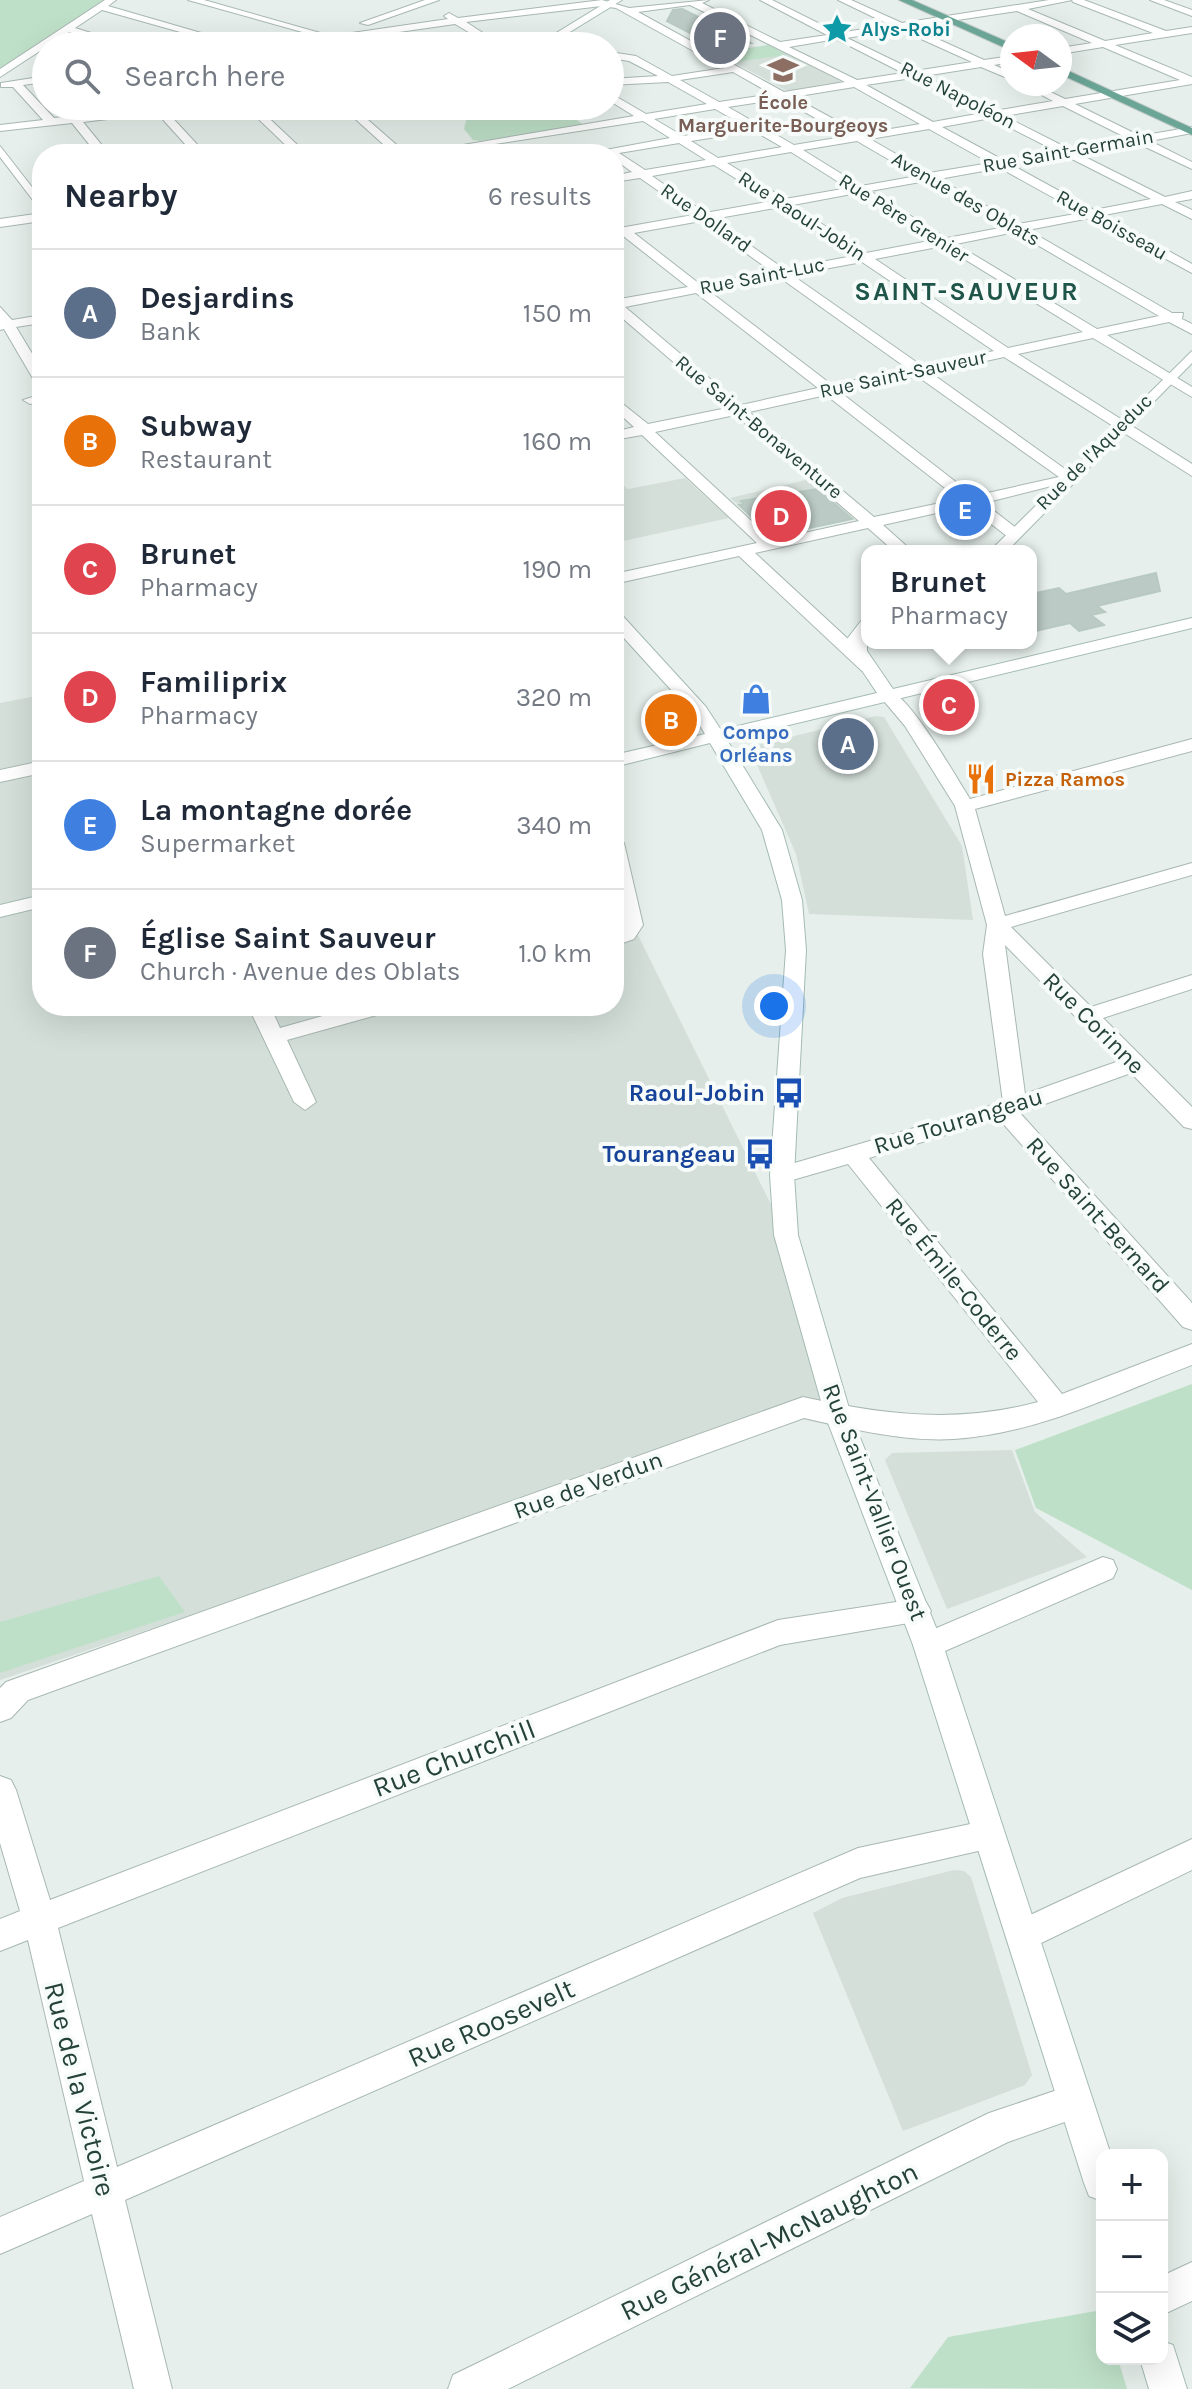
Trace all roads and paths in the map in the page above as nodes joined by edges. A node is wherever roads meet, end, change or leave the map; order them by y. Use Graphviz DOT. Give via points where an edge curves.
graph roads {
  1 [pos="111,0"];
  2 [pos="193,0"];
  3 [pos="521,0"];
  4 [pos="765,0"];
  5 [pos="843,0"];
  6 [pos="904,0"];
  7 [pos="999,0"];
  8 [pos="1067,0"];
  9 [pos="1076,0"];
  10 [pos="1155,0"];
  11 [pos="428,1"];
  12 [pos="698,1"];
  13 [pos="614,2"];
  14 [pos="100,7"];
  15 [pos="1017,8"];
  16 [pos="787,10"];
  17 [pos="627,11"];
  18 [pos="1192,13"];
  19 [pos="757,15"];
  20 [pos="483,17"];
  21 [pos="743,17"];
  22 [pos="728,19"];
  23 [pos="946,19"];
  24 [pos="455,21"];
  25 [pos="898,26"];
  26 [pos="657,28"];
  27 [pos="824,28"];
  28 [pos="67,29"];
  29 [pos="397,30"];
  30 [pos="872,30"];
  31 [pos="1192,30"];
  32 [pos="62,32"];
  33 [pos="78,32"];
  34 [pos="190,32"];
  35 [pos="311,32"];
  36 [pos="344,32"];
  37 [pos="378,32"];
  38 [pos="400,32"];
  39 [pos="473,32"];
  40 [pos="564,32"];
  41 [pos="1166,35"];
  42 [pos="839,36"];
  43 [pos="640,39"];
  44 [pos="1000,43"];
  45 [pos="1106,44"];
  46 [pos="781,45"];
  47 [pos="1192,46"];
  48 [pos="627,47"];
  49 [pos="624,49"];
  50 [pos="1072,49"];
  51 [pos="32,52"];
  52 [pos="624,57"];
  53 [pos="1000,61"];
  54 [pos="984,64"];
  55 [pos="735,69"];
  56 [pos="1000,71"];
  57 [pos="0,74"];
  58 [pos="918,74"];
  59 [pos="1072,76"];
  60 [pos="670,79"];
  61 [pos="32,81"];
  62 [pos="624,81"];
  63 [pos="1192,81"];
  64 [pos="15,83"];
  65 [pos="856,84"];
  66 [pos="0,85"];
  67 [pos="1112,94"];
  68 [pos="785,96"];
  69 [pos="1050,96"];
  70 [pos="32,101"];
  71 [pos="1064,103"];
  72 [pos="624,104"];
  73 [pos="718,107"];
  74 [pos="997,114"];
  75 [pos="647,118"];
  76 [pos="67,120"];
  77 [pos="76,120"];
  78 [pos="169,120"];
  79 [pos="265,120"];
  80 [pos="362,120"];
  81 [pos="51,122"];
  82 [pos="931,125"];
  83 [pos="0,128"];
  84 [pos="755,128"];
  85 [pos="576,129"];
  86 [pos="1191,131"];
  87 [pos="860,138"];
  88 [pos="683,139"];
  89 [pos="1138,139"];
  90 [pos="95,144"];
  91 [pos="191,144"];
  92 [pos="290,144"];
  93 [pos="390,144"];
  94 [pos="511,144"];
  95 [pos="598,144"];
  96 [pos="0,149"];
  97 [pos="793,149"];
  98 [pos="624,151"];
  99 [pos="1068,151"];
  100 [pos="624,161"];
  101 [pos="718,161"];
  102 [pos="999,164"];
  103 [pos="1192,166"];
  104 [pos="643,174"];
  105 [pos="926,176"];
  106 [pos="624,177"];
  107 [pos="857,189"];
  108 [pos="32,194"];
  109 [pos="1192,195"];
  110 [pos="1164,200"];
  111 [pos="783,203"];
  112 [pos="1090,214"];
  113 [pos="1192,215"];
  114 [pos="706,217"];
  115 [pos="32,218"];
  116 [pos="0,223"];
  117 [pos="1017,228"];
  118 [pos="624,231"];
  119 [pos="624,235"];
  120 [pos="943,242"];
  121 [pos="865,257"];
  122 [pos="1192,269"];
  123 [pos="782,272"];
  124 [pos="698,288"];
  125 [pos="624,302"];
  126 [pos="0,311"];
  127 [pos="624,312"];
  128 [pos="1192,313"];
  129 [pos="1170,318"];
  130 [pos="32,321"];
  131 [pos="4,325"];
  132 [pos="1192,330"];
  133 [pos="1093,334"];
  134 [pos="1005,352"];
  135 [pos="1192,355"];
  136 [pos="32,367"];
  137 [pos="919,370"];
  138 [pos="1168,379"];
  139 [pos="831,390"];
  140 [pos="1192,393"];
  141 [pos="624,410"];
  142 [pos="739,410"];
  143 [pos="1122,424"];
  144 [pos="645,430"];
  145 [pos="624,434"];
  146 [pos="1192,453"];
  147 [pos="1172,458"];
  148 [pos="1192,471"];
  149 [pos="1071,479"];
  150 [pos="974,501"];
  151 [pos="872,523"];
  152 [pos="1014,534"];
  153 [pos="769,545"];
  154 [pos="897,545"];
  155 [pos="1004,545"];
  156 [pos="744,552"];
  157 [pos="624,577"];
  158 [pos="1192,623"];
  159 [pos="624,628"];
  160 [pos="861,633"];
  161 [pos="868,667"];
  162 [pos="887,694"];
  163 [pos="717,737"];
  164 [pos="1192,745"];
  165 [pos="624,759"];
  166 [pos="32,769"];
  167 [pos="0,776"];
  168 [pos="965,806"];
  169 [pos="1192,869"];
  170 [pos="624,886"];
  171 [pos="32,903"];
  172 [pos="0,911"];
  173 [pos="997,925"];
  174 [pos="624,935"];
  175 [pos="1192,982"];
  176 [pos="264,1016"];
  177 [pos="348,1016"];
  178 [pos="1087,1016"];
  179 [pos="273,1037"];
  180 [pos="1134,1064"];
  181 [pos="305,1102"];
  182 [pos="1009,1108"];
  183 [pos="1192,1121"];
  184 [pos="853,1154"];
  185 [pos="782,1175"];
  186 [pos="1192,1320"];
  187 [pos="1192,1354"];
  188 [pos="1056,1405"];
  189 [pos="838,1415"];
  190 [pos="1103,1569"];
  191 [pos="916,1611"];
  192 [pos="928,1645"];
  193 [pos="0,1708"];
  194 [pos="0,1790"];
  195 [pos="989,1835"];
  196 [pos="1192,1854"];
  197 [pos="39,1919"];
  198 [pos="0,1935"];
  199 [pos="1023,1935"];
  200 [pos="1075,2102"];
  201 [pos="1096,2165"];
  202 [pos="104,2191"];
  203 [pos="0,2236"];
  204 [pos="1192,2281"];
  205 [pos="1168,2293"];
  206 [pos="1161,2365"];
  207 [pos="153,2389"];
  208 [pos="467,2389"];
  209 [pos="1168,2389"];
  1 -- 14 [label="street"];
  2 -- 35 [label="street"];
  3 -- 20 [label="street"];
  4 -- 16 [label="street, Rue Napoléon"];
  5 -- 25 [label="street"];
  6 -- 23 [label="main road"];
  7 -- 15 [label="street"];
  8 -- 15 [label="street"];
  9 -- 41 [label="street"];
  10 -- 18 [label="street"];
  11 -- 24 [label="street"];
  11 -- 36 [label="street"];
  12 -- 17 [label="street"];
  12 -- 22 [label="street, Rue Boisseau"];
  13 -- 17 [label="street, Avenue des Oblats"];
  13 -- 20 [label="street"];
  13 -- 40 [label="street"];
  14 -- 28 [label="street"];
  14 -- 34 [label="street"];
  15 -- 23 [label="street"];
  15 -- 45 [label="street"];
  16 -- 19 [label="street"];
  16 -- 27 [label="street, Rue Napoléon"];
  17 -- 26 [label="street, Avenue des Oblats"];
  20 -- 24 [label="street"];
  21 -- 22 [label="street"];
  22 -- 46 [label="street, Rue Boisseau"];
  23 -- 25 [label="street"];
  23 -- 44 [label="main road"];
  24 -- 29 [label="street"];
  24 -- 39 [label="street"];
  25 -- 30 [label="street"];
  25 -- 54 [label="street"];
  26 -- 43 [label="street"];
  26 -- 55 [label="street, Avenue des Oblats"];
  27 -- 30 [label="street"];
  27 -- 42 [label="street, Rue Napoléon"];
  28 -- 32 [label="street"];
  28 -- 33 [label="street"];
  29 -- 37 [label="street"];
  29 -- 38 [label="street"];
  30 -- 42 [label="street"];
  31 -- 41 [label="street"];
  41 -- 45 [label="street"];
  41 -- 47 [label="street"];
  42 -- 46 [label="street"];
  42 -- 58 [label="street, Rue Napoléon"];
  45 -- 50 [label="street"];
  45 -- 63 [label="street"];
  46 -- 65 [label="street, Rue Boisseau"];
  48 -- 49 [label="street"];
  51 -- 57 [label="street"];
  52 -- 60 [label="street, Rue Père Grenier"];
  53 -- 54 [label="street"];
  54 -- 56 [label="street"];
  54 -- 58 [label="street"];
  55 -- 60 [label="street"];
  55 -- 68 [label="street, Avenue des Oblats"];
  58 -- 65 [label="street"];
  58 -- 74 [label="street, Rue Napoléon"];
  59 -- 67 [label="main road"];
  60 -- 62 [label="street"];
  60 -- 73 [label="street, Rue Père Grenier"];
  61 -- 64 [label="street"];
  63 -- 67 [label="street"];
  64 -- 66 [label="street"];
  64 -- 70 [label="street"];
  65 -- 68 [label="street"];
  65 -- 82 [label="street, Rue Boisseau"];
  67 -- 71 [label="street"];
  67 -- 86 [label="main road"];
  68 -- 73 [label="street"];
  68 -- 87 [label="street, Avenue des Oblats"];
  69 -- 71 [label="street"];
  71 -- 74 [label="street"];
  71 -- 89 [label="street"];
  72 -- 75 [label="street, Rue Raoul-Jobin"];
  73 -- 75 [label="street"];
  73 -- 84 [label="street, Rue Père Grenier"];
  74 -- 82 [label="street"];
  74 -- 99 [label="street, Rue Napoléon"];
  75 -- 85 [label="street"];
  75 -- 88 [label="street, Rue Raoul-Jobin"];
  76 -- 81 [label="street"];
  77 -- 90 [label="street"];
  78 -- 91 [label="street"];
  79 -- 92 [label="street"];
  80 -- 93 [label="street"];
  81 -- 83 [label="street"];
  82 -- 87 [label="street"];
  82 -- 102 [label="street, Rue Boisseau"];
  84 -- 88 [label="street"];
  84 -- 97 [label="street, Rue Père Grenier"];
  85 -- 94 [label="street"];
  85 -- 95 [label="street, Rue Dollard"];
  86 -- 89 [label="street, Rue Saint-Germain"];
  87 -- 97 [label="street"];
  87 -- 105 [label="street, Avenue des Oblats"];
  88 -- 98 [label="street"];
  88 -- 101 [label="street, Rue Raoul-Jobin"];
  89 -- 99 [label="street, Rue Saint-Germain"];
  89 -- 103 [label="street"];
  96 -- 108 [label="street"];
  97 -- 101 [label="street"];
  97 -- 107 [label="street, Rue Père Grenier"];
  99 -- 102 [label="street, Rue Saint-Germain"];
  99 -- 110 [label="street, Rue Napoléon"];
  100 -- 104 [label="street, Rue Dollard"];
  101 -- 104 [label="street"];
  101 -- 111 [label="street, Rue Raoul-Jobin"];
  102 -- 105 [label="street, Rue Saint-Germain"];
  102 -- 112 [label="street, Rue Boisseau"];
  104 -- 106 [label="street"];
  104 -- 114 [label="street, Rue Dollard"];
  105 -- 107 [label="street, Rue Saint-Germain"];
  105 -- 117 [label="street, Avenue des Oblats"];
  107 -- 111 [label="street, Rue Saint-Germain"];
  107 -- 120 [label="street, Rue Père Grenier"];
  109 -- 110 [label="street, Rue Saint-Luc"];
  110 -- 112 [label="street, Rue Saint-Luc"];
  110 -- 113 [label="street, Rue Napoléon"];
  111 -- 114 [label="street, Rue Saint-Germain"];
  111 -- 121 [label="street, Rue Raoul-Jobin"];
  112 -- 117 [label="street, Rue Saint-Luc"];
  112 -- 122 [label="street, Rue Boisseau"];
  114 -- 118 [label="street, Rue Saint-Germain"];
  114 -- 123 [label="street, Rue Dollard"];
  115 -- 116 [label="street"];
  117 -- 120 [label="street, Rue Saint-Luc"];
  117 -- 129 [label="street, Avenue des Oblats"];
  119 -- 124 [label="street"];
  120 -- 121 [label="street, Rue Saint-Luc"];
  120 -- 133 [label="street, Rue Père Grenier"];
  121 -- 123 [label="street, Rue Saint-Luc"];
  121 -- 134 [label="street, Rue Raoul-Jobin"];
  123 -- 124 [label="street, Rue Saint-Luc"];
  123 -- 137 [label="street, Rue Dollard"];
  124 -- 125 [label="street, Rue Saint-Luc"];
  124 -- 139 [label="street"];
  126 -- 131 [label="street"];
  127 -- 142 [label="street, Rue Saint-Bonaventure"];
  128 -- 129 [label="street, Rue Saint-Sauveur"];
  129 -- 132 [label="street, Avenue des Oblats"];
  129 -- 133 [label="street, Rue Saint-Sauveur"];
  130 -- 131 [label="street"];
  131 -- 136 [label="street"];
  133 -- 134 [label="street, Rue Saint-Sauveur"];
  133 -- 138 [label="street, Rue Père Grenier"];
  134 -- 137 [label="street, Rue Saint-Sauveur"];
  134 -- 143 [label="street, Rue Raoul-Jobin"];
  135 -- 138 [label="street, Rue de l'Aqueduc"];
  137 -- 139 [label="street, Rue Saint-Sauveur"];
  137 -- 149 [label="street, Rue Dollard"];
  138 -- 140 [label="street, Rue Père Grenier"];
  138 -- 143 [label="street, Rue de l'Aqueduc"];
  139 -- 142 [label="street, Rue Saint-Sauveur"];
  139 -- 150 [label="street"];
  141 -- 144 [label="street"];
  142 -- 144 [label="street, Rue Saint-Sauveur"];
  142 -- 151 [label="street, Rue Saint-Bonaventure"];
  143 -- 147 [label="street, Rue Raoul-Jobin"];
  143 -- 149 [label="street, Rue de l'Aqueduc"];
  144 -- 145 [label="street, Rue Saint-Sauveur"];
  144 -- 153 [label="street"];
  146 -- 147 [label="street"];
  147 -- 148 [label="street, Rue Raoul-Jobin"];
  149 -- 150 [label="street"];
  149 -- 152 [label="street, Rue de l'Aqueduc"];
  150 -- 151 [label="street"];
  150 -- 152 [label="street"];
  151 -- 153 [label="street"];
  151 -- 154 [label="street, Rue Saint-Bonaventure"];
  152 -- 155 [label="street, Rue de l'Aqueduc"];
  153 -- 156 [label="street"];
  156 -- 157 [label="street"];
  156 -- 161 [label="street"];
  158 -- 162 [label="street"];
  159 -- 163 [label="street, Rue Saint-Vallier Ouest"];
  160 -- 161 [label="street" via="858,651"];
  161 -- 162 [label="street"];
  162 -- 163 [label="street"];
  162 -- 168 [label="street"];
  163 -- 165 [label="street"];
  163 -- 185 [label="street, Rue Saint-Vallier Ouest" via="772,830 792,900 795,1002"];
  164 -- 168 [label="street"];
  166 -- 167 [label="street"];
  168 -- 173 [label="street"];
  169 -- 173 [label="street"];
  170 -- 174 [label="street" via="633,925"];
  171 -- 172 [label="street"];
  173 -- 178 [label="street, Rue Corinne"];
  173 -- 182 [label="street" via="994,954"];
  175 -- 178 [label="street"];
  176 -- 179 [label="street"];
  177 -- 179 [label="street"];
  178 -- 180 [label="street, Rue Corinne"];
  179 -- 181 [label="street"];
  180 -- 182 [label="street, Rue Tourangeau"];
  180 -- 183 [label="street, Rue Corinne"];
  182 -- 184 [label="street, Rue Tourangeau"];
  182 -- 186 [label="street, Rue Saint-Bernard"];
  184 -- 185 [label="street, Rue Tourangeau"];
  184 -- 188 [label="street, Rue Émile-Coderre"];
  185 -- 189 [label="street, Rue Saint-Vallier Ouest" via="786,1235"];
  187 -- 188 [label="street, Rue de Verdun"];
  188 -- 189 [label="street, Rue de Verdun" via="1015,1419 954,1428"];
  189 -- 191 [label="street, Rue Saint-Vallier Ouest"];
  189 -- 193 [label="street, Rue de Verdun" via="803,1407 17,1691"];
  190 -- 192 [label="street"];
  191 -- 192 [label="street, Rue Saint-Vallier Ouest"];
  191 -- 197 [label="street, Rue Churchill" via="778,1633"];
  192 -- 195 [label="street, Rue Saint-Vallier Ouest"];
  194 -- 197 [label="street, Rue de la Victoire"];
  195 -- 199 [label="street, Rue Saint-Vallier Ouest"];
  195 -- 202 [label="street, Rue Roosevelt" via="858,1863"];
  196 -- 199 [label="street"];
  197 -- 198 [label="street, Rue Churchill"];
  197 -- 202 [label="street, Rue de la Victoire"];
  199 -- 200 [label="street, Rue Saint-Vallier Ouest"];
  200 -- 201 [label="street, Rue Saint-Vallier Ouest"];
  200 -- 208 [label="street, Rue Général-McNaughton" via="1002,2126"];
  202 -- 203 [label="street, Rue Roosevelt"];
  202 -- 207 [label="street, Rue de la Victoire"];
  204 -- 205 [label="street"];
  206 -- 209 [label="street"];
}
